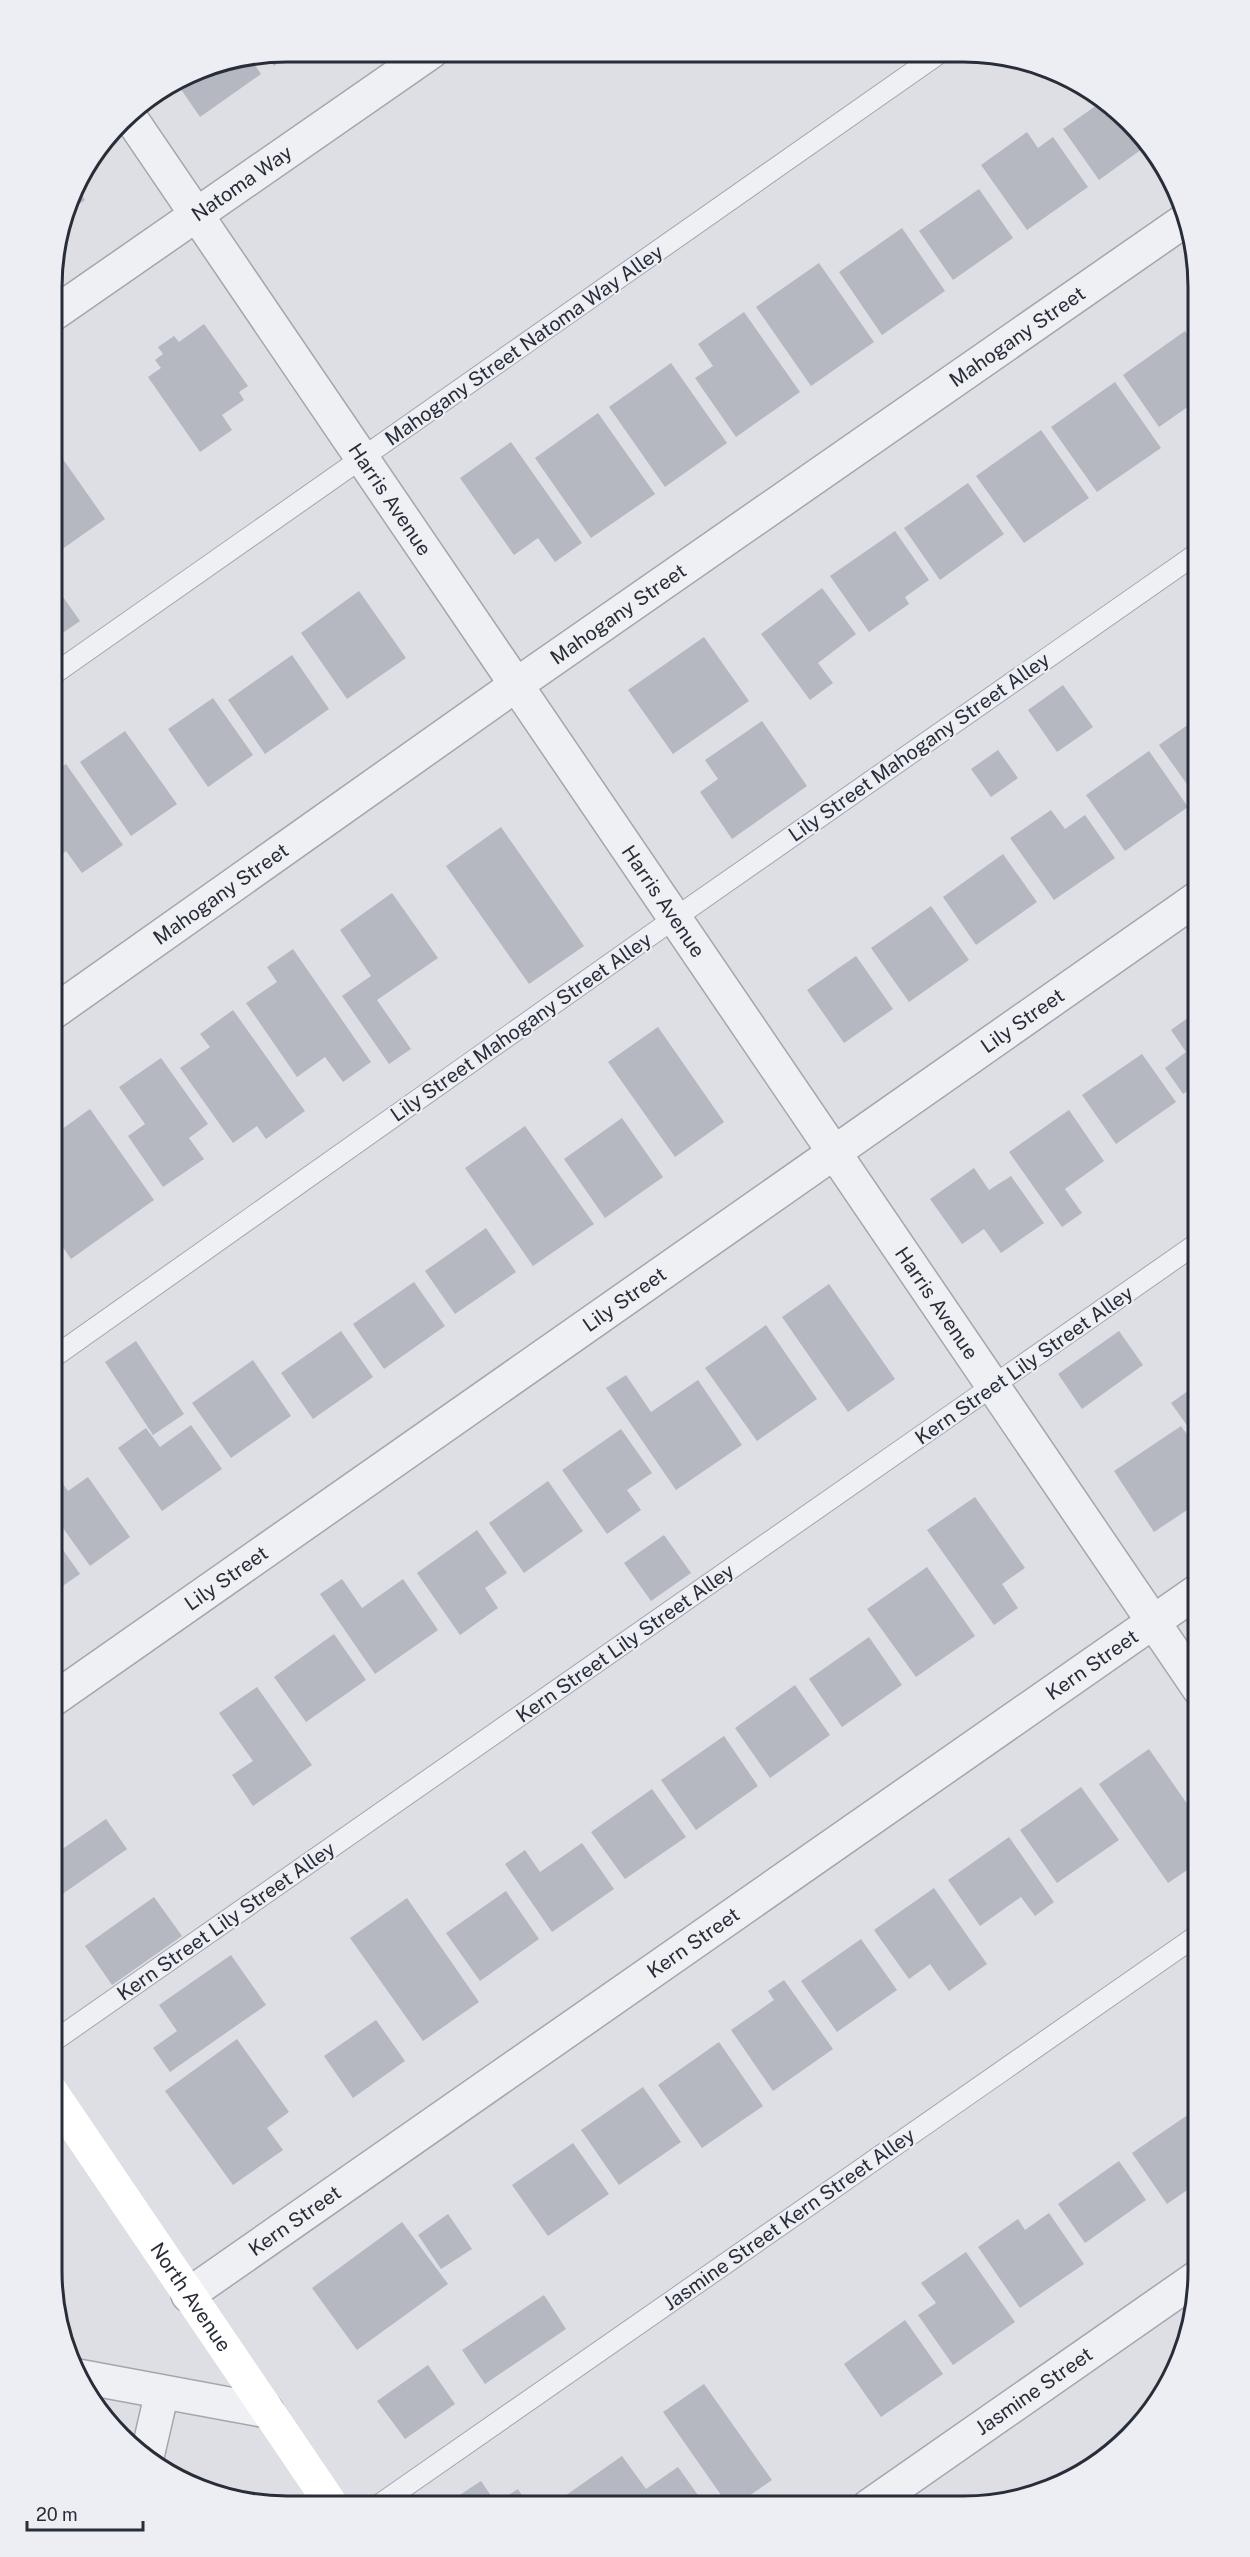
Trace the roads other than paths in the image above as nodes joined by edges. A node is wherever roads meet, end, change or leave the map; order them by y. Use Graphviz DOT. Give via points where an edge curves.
graph roads {
  1 [pos="417,62"];
  2 [pos="928,62"];
  3 [pos="133,122"];
  4 [pos="196,215"];
  5 [pos="1180,224"];
  6 [pos="62,307"];
  7 [pos="362,458"];
  8 [pos="1188,560"];
  9 [pos="62,668"];
  10 [pos="516,685"];
  11 [pos="1188,905"];
  12 [pos="675,918"];
  13 [pos="62,1006"];
  14 [pos="834,1152"];
  15 [pos="1188,1250"];
  16 [pos="62,1351"];
  17 [pos="993,1386"];
  18 [pos="1188,1598"];
  19 [pos="1153,1622"];
  20 [pos="1188,1673"];
  21 [pos="62,1693"];
  22 [pos="1188,1942"];
  23 [pos="62,2035"];
  24 [pos="62,2107"];
  25 [pos="1188,2283"];
  26 [pos="188,2295"];
  27 [pos="89,2378"];
  28 [pos="162,2392"];
  29 [pos="267,2411"];
  30 [pos="149,2448"];
  31 [pos="325,2496"];
  32 [pos="391,2496"];
  33 [pos="883,2496"];
  1 -- 4 [label="street, Natoma Way"];
  2 -- 7 [label="lane, Mahogany Street Natoma Way Alley"];
  3 -- 4 [label="street, Harris Avenue"];
  4 -- 6 [label="street, Natoma Way"];
  4 -- 7 [label="street, Harris Avenue"];
  5 -- 10 [label="street, Mahogany Street"];
  7 -- 9 [label="lane, Mahogany Street Natoma Way Alley"];
  7 -- 10 [label="street, Harris Avenue"];
  8 -- 12 [label="lane, Lily Street Mahogany Street Alley"];
  10 -- 12 [label="street, Harris Avenue"];
  10 -- 13 [label="street, Mahogany Street"];
  11 -- 14 [label="street, Lily Street"];
  12 -- 14 [label="street, Harris Avenue"];
  12 -- 16 [label="lane, Lily Street Mahogany Street Alley"];
  14 -- 17 [label="street, Harris Avenue"];
  14 -- 21 [label="street, Lily Street"];
  15 -- 17 [label="lane, Kern Street Lily Street Alley"];
  17 -- 19 [label="street, Harris Avenue"];
  17 -- 23 [label="lane, Kern Street Lily Street Alley"];
  18 -- 19 [label="street, Kern Street"];
  19 -- 20 [label="street, Harris Avenue"];
  19 -- 26 [label="street, Kern Street"];
  22 -- 32 [label="lane, Jasmine Street Kern Street Alley"];
  24 -- 26 [label="street, North Avenue"];
  25 -- 33 [label="street, Jasmine Street"];
  26 -- 29 [label="street, North Avenue"];
  27 -- 28 [label="street"];
  28 -- 29 [label="street"];
  28 -- 30 [label="street"];
  29 -- 31 [label="street, North Avenue"];
}
